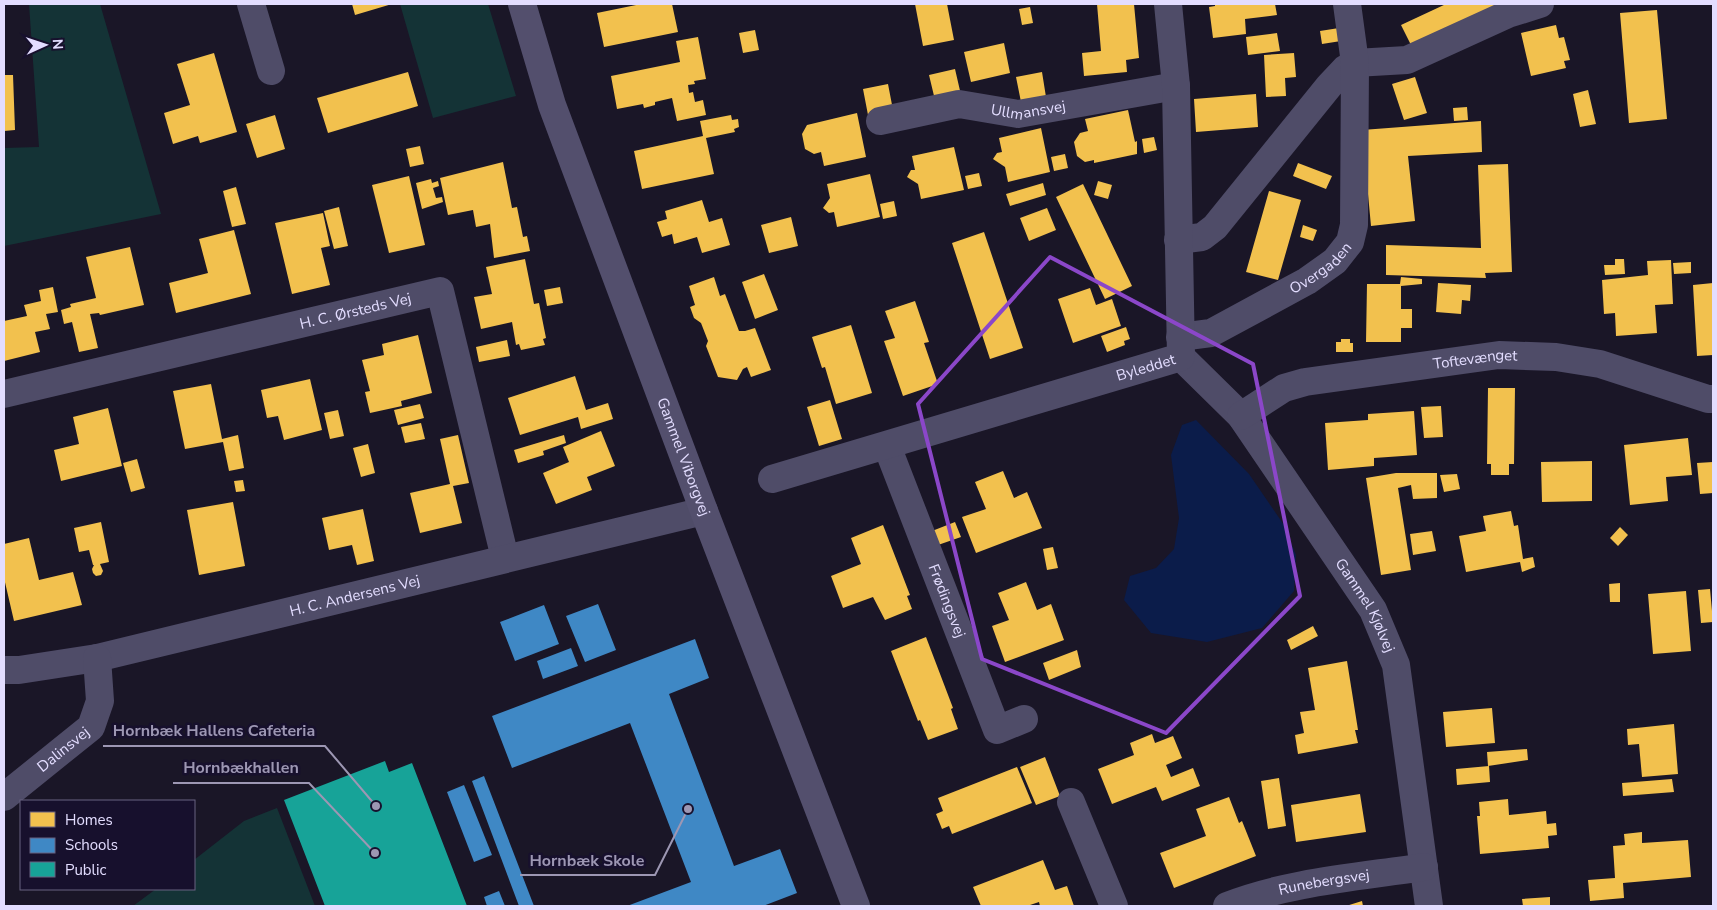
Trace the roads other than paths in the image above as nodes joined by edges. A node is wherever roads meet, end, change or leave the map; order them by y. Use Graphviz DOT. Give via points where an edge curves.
graph roads {
  1 [pos="251,4"];
  2 [pos="522,4"];
  3 [pos="1168,4"];
  4 [pos="1347,4"];
  5 [pos="1540,4"];
  6 [pos="1355,63"];
  7 [pos="271,71"];
  8 [pos="1176,86"];
  9 [pos="880,121"];
  10 [pos="1178,240"];
  11 [pos="1181,347"];
  12 [pos="4,394"];
  13 [pos="1713,398"];
  14 [pos="1242,416"];
  15 [pos="887,446"];
  16 [pos="772,479"];
  17 [pos="704,511"];
  18 [pos="506,558"];
  19 [pos="97,658"];
  20 [pos="4,670"];
  21 [pos="1024,719"];
  22 [pos="4,797"];
  23 [pos="1071,802"];
  24 [pos="1424,867"];
  25 [pos="856,906"];
  26 [pos="1114,906"];
  27 [pos="1226,906"];
  28 [pos="1429,906"];
  1 -- 7 [label="street"];
  2 -- 17 [label="main road, Gammel Viborgvej" via="552,106"];
  3 -- 8 [label="street, Byleddet"];
  4 -- 6 [label="street, Overgaden"];
  5 -- 6 [label="street" via="1508,14 1407,60"];
  6 -- 10 [label="street" via="1329,86 1215,227 1202,237"];
  6 -- 11 [label="street, Overgaden" via="1354,225 1350,242 1335,261 1307,281"];
  8 -- 9 [label="street, Ullmansvej" via="1018,114 959,104"];
  8 -- 10 [label="street, Byleddet"];
  10 -- 11 [label="street, Byleddet"];
  11 -- 14 [label="street, Gammel Kjølvej"];
  11 -- 15 [label="street, Byleddet"];
  12 -- 18 [label="street, H. C. Ørsteds Vej" via="440,291"];
  13 -- 14 [label="street, Toftevænget" via="1600,364 1556,356 1499,355 1305,382 1284,388"];
  14 -- 24 [label="street, Gammel Kjølvej" via="1373,610 1396,665"];
  15 -- 16 [label="street, Byleddet"];
  15 -- 21 [label="street, Frødingsvej" via="996,730"];
  17 -- 18 [label="street, H. C. Andersens Vej"];
  17 -- 25 [label="main road, Gammel Viborgvej"];
  18 -- 19 [label="street, H. C. Andersens Vej"];
  19 -- 20 [label="street, H. C. Andersens Vej"];
  19 -- 22 [label="street, Dalinsvej" via="100,701 91,727"];
  23 -- 26 [label="street"];
  24 -- 27 [label="street, Runebergsvej" via="1305,885"];
  24 -- 28 [label="street, Gammel Kjølvej"];
}
